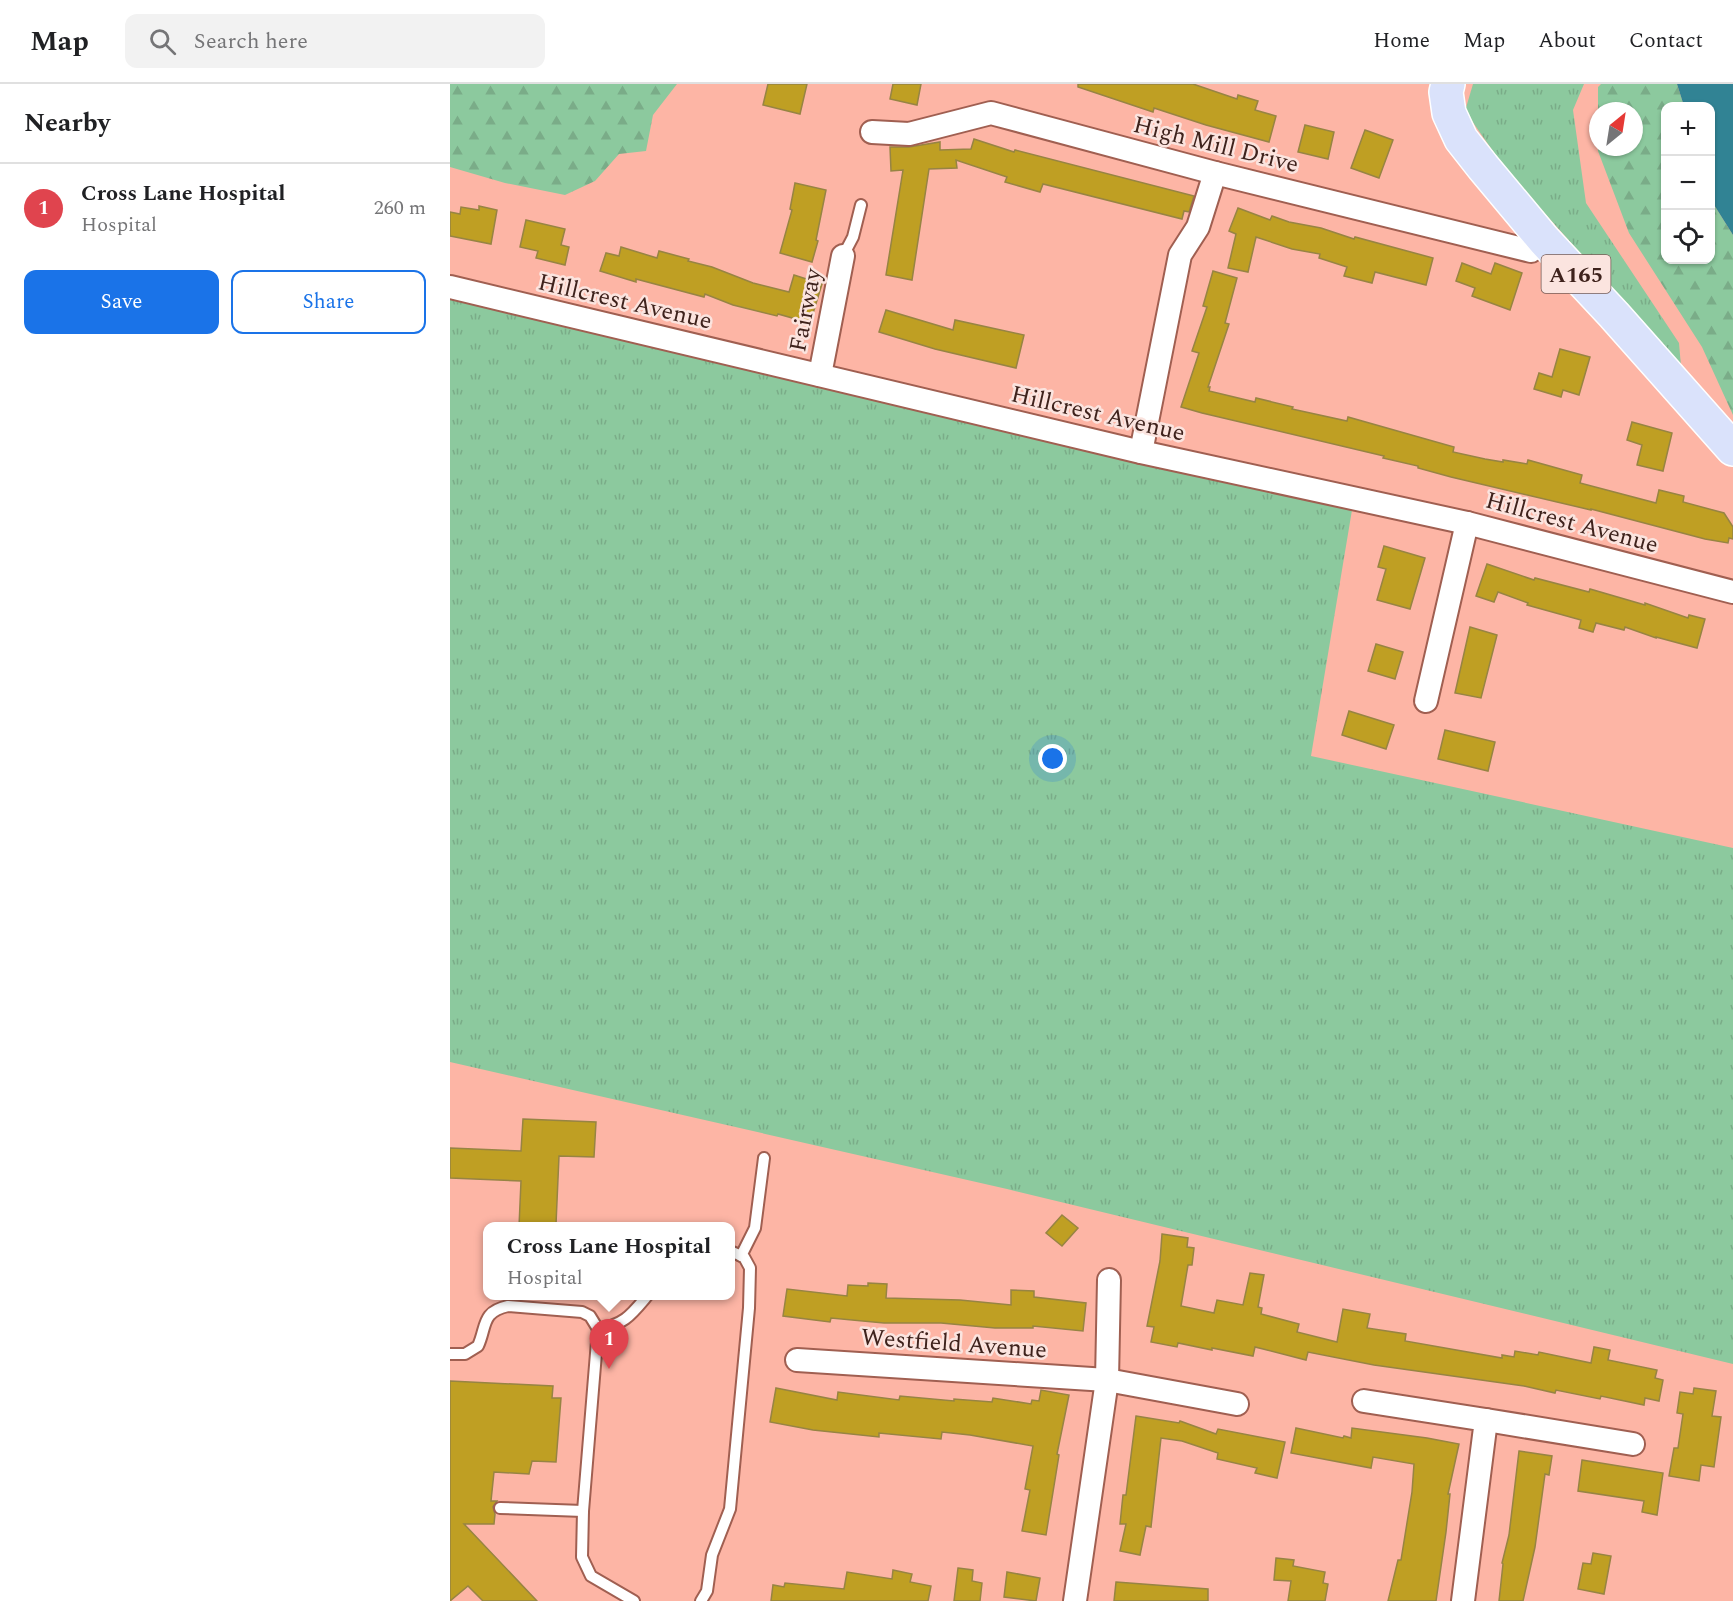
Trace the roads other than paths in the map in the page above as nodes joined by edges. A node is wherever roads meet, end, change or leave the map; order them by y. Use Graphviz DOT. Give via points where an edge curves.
graph roads {
  1 [pos="1448,84"];
  2 [pos="872,132"];
  3 [pos="1215,173"];
  4 [pos="861,205"];
  5 [pos="1544,240"];
  6 [pos="843,256"];
  7 [pos="450,287"];
  8 [pos="820,375"];
  9 [pos="1733,449"];
  10 [pos="1141,452"];
  11 [pos="1467,523"];
  12 [pos="1733,592"];
  13 [pos="1426,701"];
  14 [pos="764,1158"];
  15 [pos="736,1253"];
  16 [pos="1109,1280"];
  17 [pos="644,1300"];
  18 [pos="598,1329"];
  19 [pos="450,1354"];
  20 [pos="797,1360"];
  21 [pos="1107,1380"];
  22 [pos="1364,1401"];
  23 [pos="1237,1404"];
  24 [pos="1486,1420"];
  25 [pos="1632,1444"];
  26 [pos="500,1508"];
  27 [pos="583,1511"];
  28 [pos="634,1601"];
  29 [pos="701,1601"];
  30 [pos="1075,1601"];
  31 [pos="1463,1601"];
  1 -- 5 [label="main road, A165" via="1449,113 1461,139"];
  2 -- 3 [label="street, High Mill Drive" via="909,134 991,113"];
  3 -- 5 [label="street, High Mill Drive" via="1531,251"];
  3 -- 10 [label="street" via="1198,227 1180,255"];
  4 -- 6 [label="lane" via="853,237"];
  5 -- 9 [label="main road, A165"];
  6 -- 8 [label="street, Fairway"];
  7 -- 8 [label="street, Hillcrest Avenue"];
  8 -- 10 [label="street, Hillcrest Avenue"];
  10 -- 11 [label="street, Hillcrest Avenue"];
  11 -- 12 [label="street, Hillcrest Avenue"];
  11 -- 13 [label="street"];
  14 -- 15 [label="lane" via="755,1228"];
  15 -- 29 [label="lane" via="750,1268 730,1509 711,1555 707,1591"];
  16 -- 21 [label="street"];
  17 -- 18 [label="lane" via="616,1326"];
  18 -- 19 [label="lane" via="590,1316 582,1312 508,1306 488,1316 478,1346 465,1354"];
  18 -- 27 [label="lane"];
  20 -- 21 [label="street, Westfield Avenue"];
  21 -- 23 [label="street, Westfield Avenue"];
  21 -- 30 [label="street"];
  22 -- 24 [label="street"];
  24 -- 25 [label="street"];
  24 -- 31 [label="street"];
  26 -- 27 [label="lane"];
  27 -- 28 [label="lane" via="582,1557 591,1576"];
}
